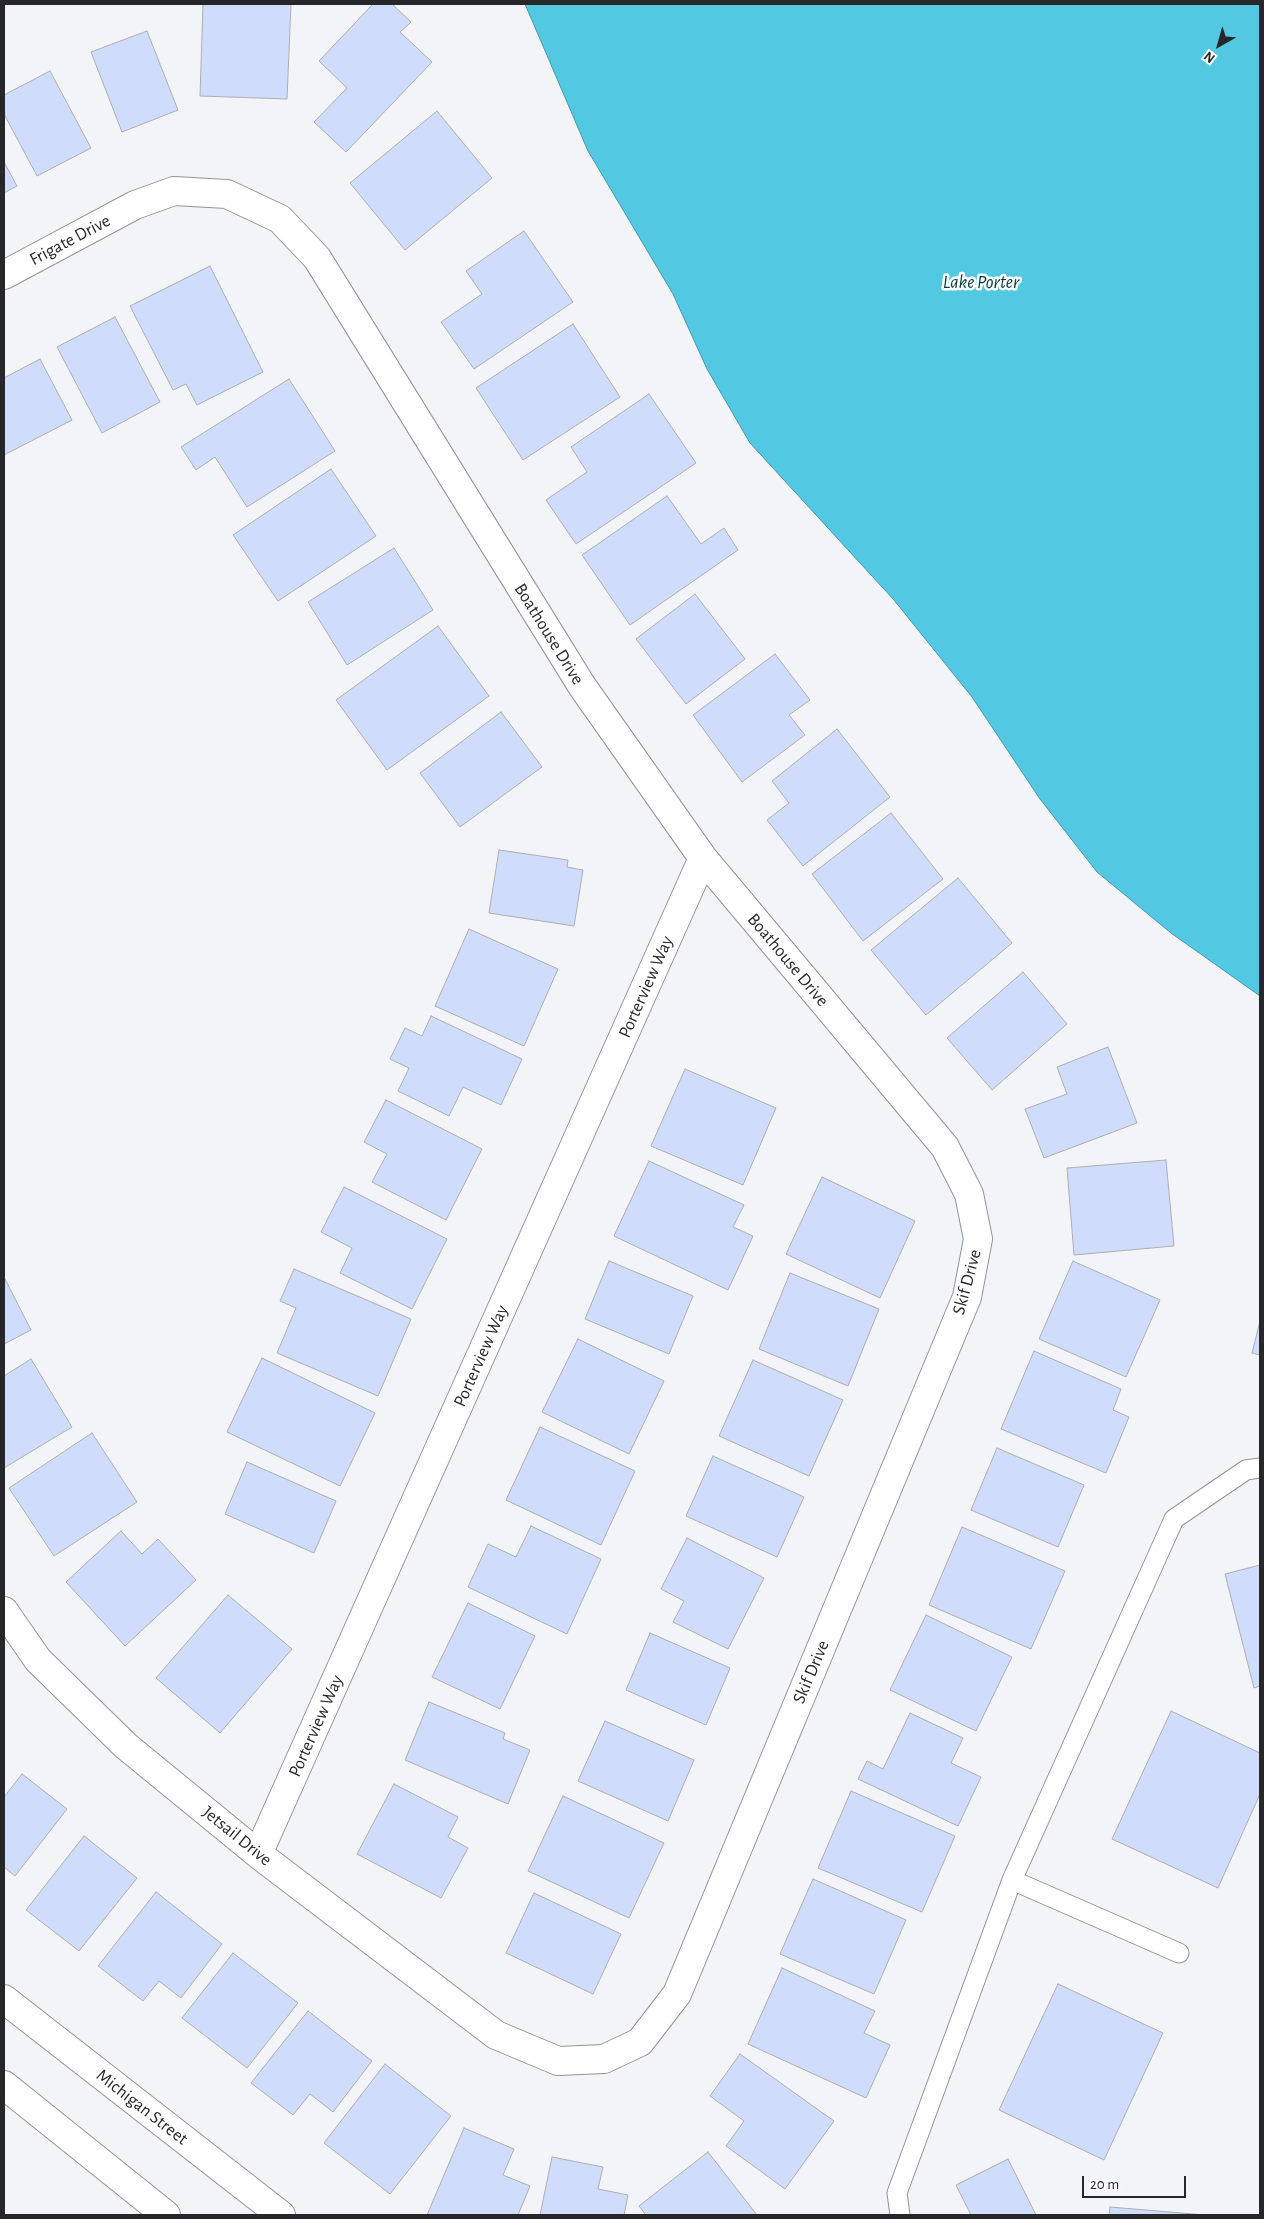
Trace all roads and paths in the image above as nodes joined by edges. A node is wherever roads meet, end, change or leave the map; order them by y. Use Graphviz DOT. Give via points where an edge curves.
graph roads {
  1 [pos="135,205"];
  2 [pos="4,275"];
  3 [pos="703,858"];
  4 [pos="944,1147"];
  5 [pos="1260,1468"];
  6 [pos="4,1611"];
  7 [pos="258,1854"];
  8 [pos="1012,1880"];
  9 [pos="1179,1953"];
  10 [pos="4,1998"];
  11 [pos="496,2035"];
  12 [pos="4,2085"];
  13 [pos="166,2215"];
  14 [pos="281,2215"];
  15 [pos="900,2215"];
  1 -- 2 [label="street, Frigate Drive"];
  1 -- 3 [label="street, Boathouse Drive" via="174,191 227,194 280,219 317,258 582,686"];
  3 -- 4 [label="street, Boathouse Drive"];
  3 -- 7 [label="street, Porterview Way"];
  4 -- 11 [label="street, Skif Drive" via="969,1194 978,1239 967,1297 677,1994 640,2042 604,2059 558,2062"];
  5 -- 8 [label="lane" via="1246,1470 1174,1519"];
  6 -- 7 [label="street, Jetsail Drive" via="38,1660 126,1746"];
  7 -- 11 [label="street, Jetsail Drive"];
  8 -- 9 [label="lane"];
  8 -- 15 [label="lane" via="897,2192"];
  10 -- 14 [label="street, Michigan Street"];
  12 -- 13 [label="street"];
}
